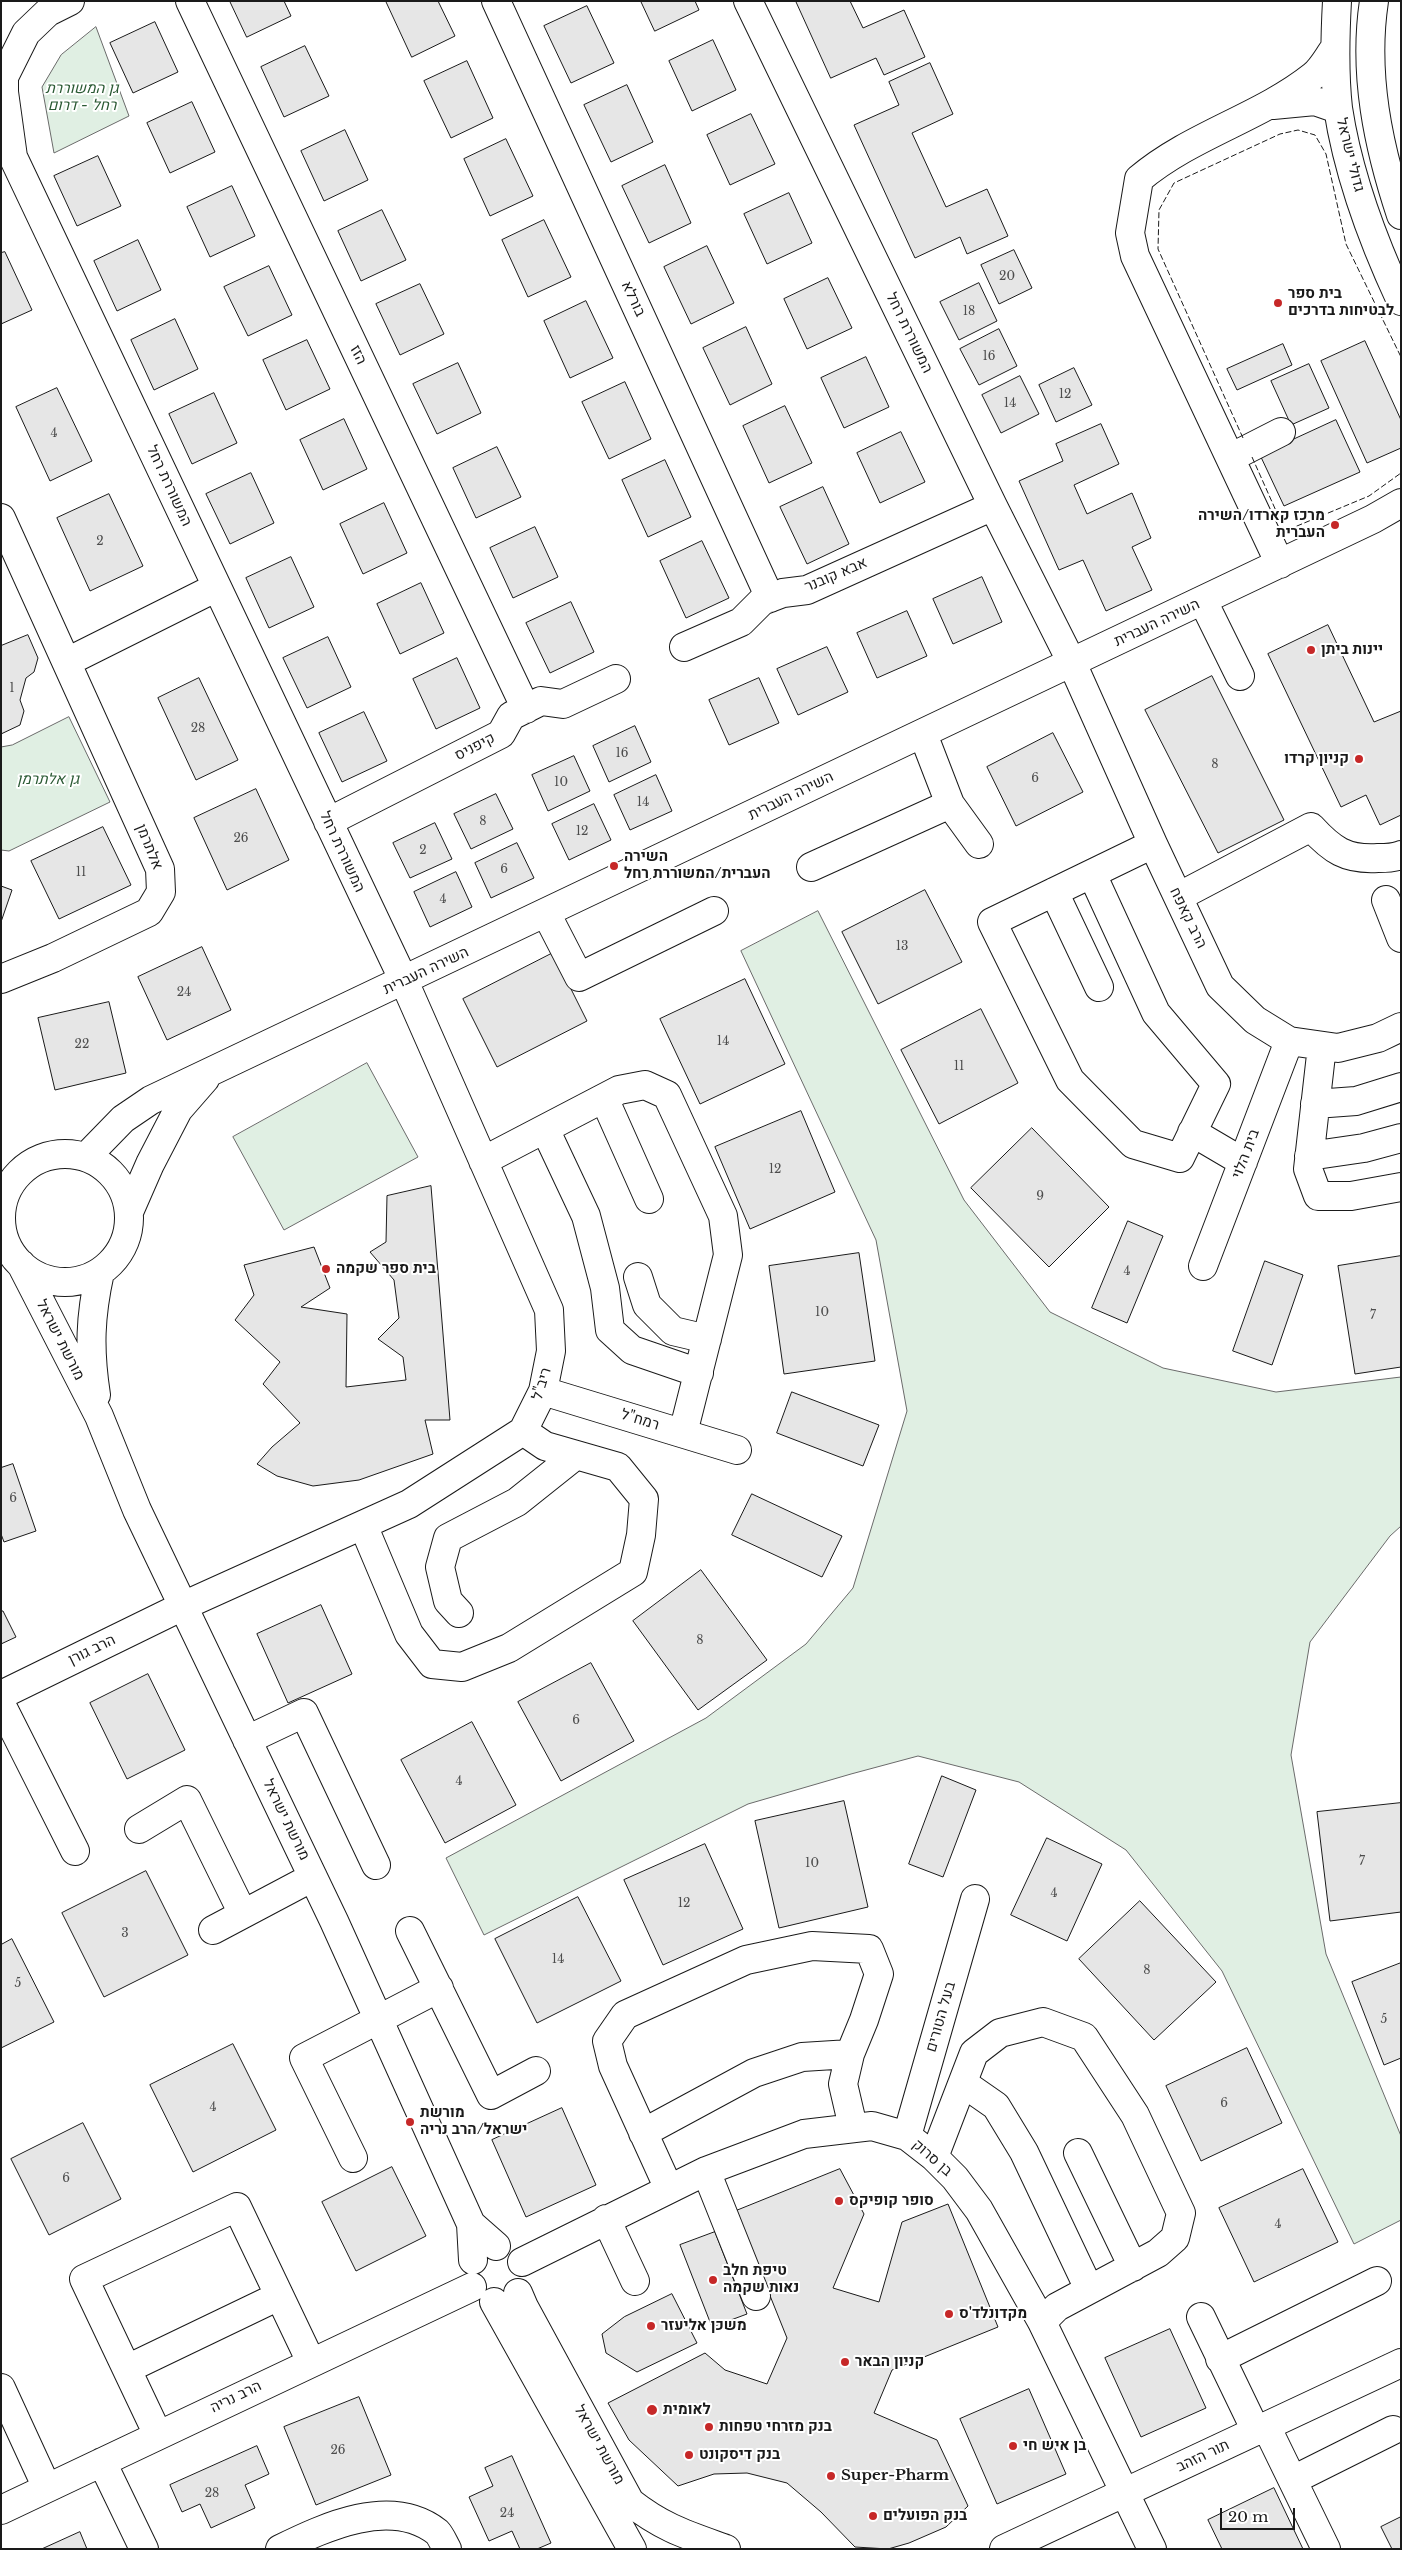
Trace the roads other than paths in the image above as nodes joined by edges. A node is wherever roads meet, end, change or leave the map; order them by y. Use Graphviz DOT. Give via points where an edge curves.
graph roads {
  1 [pos="70,1"];
  2 [pos="190,1"];
  3 [pos="496,1"];
  4 [pos="748,1"];
  5 [pos="1337,1"];
  6 [pos="1374,1"];
  7 [pos="1334,49"];
  8 [pos="1266,106"];
  9 [pos="1338,108"];
  10 [pos="1401,215"];
  11 [pos="1401,301"];
  12 [pos="1281,432"];
  13 [pos="1230,458"];
  14 [pos="1401,503"];
  15 [pos="993,506"];
  16 [pos="1401,512"];
  17 [pos="1,518"];
  18 [pos="1373,520"];
  19 [pos="1280,564"];
  20 [pos="217,587"];
  21 [pos="770,598"];
  22 [pos="1203,601"];
  23 [pos="684,647"];
  24 [pos="67,662"];
  25 [pos="1072,663"];
  26 [pos="1240,676"];
  27 [pos="616,679"];
  28 [pos="526,708"];
  29 [pos="923,734"];
  30 [pos="950,804"];
  31 [pos="328,822"];
  32 [pos="979,844"];
  33 [pos="1153,844"];
  34 [pos="1401,855"];
  35 [pos="811,867"];
  36 [pos="1092,874"];
  37 [pos="1054,892"];
  38 [pos="1178,897"];
  39 [pos="1386,900"];
  40 [pos="714,912"];
  41 [pos="546,913"];
  42 [pos="1401,938"];
  43 [pos="1,979"];
  44 [pos="404,981"];
  45 [pos="1099,987"];
  46 [pos="1401,1027"];
  47 [pos="1289,1041"];
  48 [pos="1322,1046"];
  49 [pos="210,1074"];
  50 [pos="1401,1086"];
  51 [pos="604,1098"];
  52 [pos="1315,1104"];
  53 [pos="545,1129"];
  54 [pos="1192,1132"];
  55 [pos="1401,1138"];
  56 [pos="1309,1156"];
  57 [pos="86,1157"];
  58 [pos="483,1161"];
  59 [pos="1243,1162"];
  60 [pos="10,1171"];
  61 [pos="1401,1187"];
  62 [pos="649,1199"];
  63 [pos="129,1212"];
  64 [pos="1,1220"];
  65 [pos="21,1264"];
  66 [pos="1203,1266"];
  67 [pos="100,1272"];
  68 [pos="638,1277"];
  69 [pos="707,1339"];
  70 [pos="698,1373"];
  71 [pos="543,1391"];
  72 [pos="99,1416"];
  73 [pos="523,1431"];
  74 [pos="683,1433"];
  75 [pos="737,1450"];
  76 [pos="576,1455"];
  77 [pos="363,1525"];
  78 [pos="183,1606"];
  79 [pos="459,1613"];
  80 [pos="1,1695"];
  81 [pos="1,1704"];
  82 [pos="247,1740"];
  83 [pos="139,1829"];
  84 [pos="75,1851"];
  85 [pos="376,1865"];
  86 [pos="313,1877"];
  87 [pos="975,1899"];
  88 [pos="243,1914"];
  89 [pos="214,1930"];
  90 [pos="410,1931"];
  91 [pos="438,1988"];
  92 [pos="378,2018"];
  93 [pos="850,2054"];
  94 [pos="536,2071"];
  95 [pos="963,2083"];
  96 [pos="853,2127"];
  97 [pos="643,2133"];
  98 [pos="906,2136"];
  99 [pos="1078,2153"];
  100 [pos="934,2157"];
  101 [pos="353,2158"];
  102 [pos="706,2170"];
  103 [pos="669,2189"];
  104 [pos="606,2219"];
  105 [pos="471,2224"];
  106 [pos="496,2246"];
  107 [pos="522,2262"];
  108 [pos="1133,2267"];
  109 [pos="472,2274"];
  110 [pos="635,2281"];
  111 [pos="1377,2281"];
  112 [pos="1089,2289"];
  113 [pos="279,2296"];
  114 [pos="756,2296"];
  115 [pos="506,2297"];
  116 [pos="1201,2317"];
  117 [pos="1042,2322"];
  118 [pos="1220,2359"];
  119 [pos="311,2362"];
  120 [pos="1401,2363"];
  121 [pos="127,2369"];
  122 [pos="1,2388"];
  123 [pos="1261,2429"];
  124 [pos="1393,2430"];
  125 [pos="158,2435"];
  126 [pos="12,2437"];
  127 [pos="102,2462"];
  128 [pos="1293,2480"];
  129 [pos="47,2488"];
  130 [pos="1125,2492"];
  131 [pos="1,2510"];
  132 [pos="144,2549"];
  133 [pos="280,2549"];
  134 [pos="446,2549"];
  135 [pos="632,2549"];
  136 [pos="728,2549"];
  137 [pos="748,2549"];
  138 [pos="1004,2549"];
  139 [pos="1152,2549"];
  140 [pos="1326,2549"];
  1 -- 20 [label="street, המשוררת רחל" via="48,12 26,33 4,77 14,157"];
  2 -- 28 [label="street, הזז"];
  3 -- 21 [label="street, בורלא"];
  4 -- 15 [label="street, המשוררת רחל"];
  5 -- 7 [label="street, גדולי ישראל"];
  6 -- 10 [label="street" via="1370,30 1372,99 1388,176"];
  7 -- 8 [label="street" via="1314,75"];
  7 -- 9 [label="street, גדולי ישראל"];
  8 -- 9 [label="street" via="1315,101"];
  8 -- 13 [label="street" via="1159,162 1139,179 1130,234 1135,256"];
  9 -- 11 [label="street, גדולי ישראל" via="1351,169 1385,267"];
  12 -- 13 [label="street"];
  13 -- 19 [label="street"];
  14 -- 18 [label="street, השירה העברית"];
  15 -- 21 [label="street, אבא קובנר" via="807,590"];
  15 -- 25 [label="street, המשוררת רחל"];
  16 -- 18 [label="street, השירה העברית"];
  17 -- 24 [label="street, אלתרמן"];
  18 -- 19 [label="street, השירה העברית"];
  19 -- 22 [label="street, השירה העברית"];
  20 -- 24 [label="street"];
  20 -- 31 [label="street, המשוררת רחל"];
  21 -- 23 [label="street, אבא קובנר" via="762,601 741,622"];
  22 -- 25 [label="street, השירה העברית"];
  22 -- 26 [label="street"];
  24 -- 43 [label="street, אלתרמן" via="160,869 161,892 149,912"];
  25 -- 29 [label="street, השירה העברית"];
  25 -- 33 [label="street, הרב קאפח"];
  27 -- 28 [label="street, קיפניס" via="563,704 541,701"];
  28 -- 31 [label="street, קיפניס" via="511,716 501,734"];
  29 -- 30 [label="street"];
  29 -- 41 [label="street, השירה העברית"];
  30 -- 32 [label="street"];
  30 -- 35 [label="street"];
  31 -- 44 [label="street, המשוררת רחל"];
  33 -- 36 [label="street"];
  33 -- 38 [label="street, הרב קאפח"];
  34 -- 38 [label="street" via="1359,860 1344,855 1311,827"];
  36 -- 37 [label="street"];
  36 -- 54 [label="street" via="1156,1013 1216,1084"];
  37 -- 45 [label="street"];
  37 -- 54 [label="street" via="992,922 1070,1080 1133,1144 1180,1158"];
  38 -- 47 [label="street, הרב קאפח" via="1220,986 1255,1020"];
  39 -- 42 [label="street"];
  40 -- 41 [label="street" via="579,977"];
  41 -- 44 [label="street, השירה העברית"];
  44 -- 49 [label="street, השירה העברית"];
  44 -- 58 [label="street, ריב\"ל"];
  46 -- 48 [label="street, הרב קאפח" via="1378,1038 1338,1048"];
  47 -- 48 [label="street, הרב קאפח"];
  47 -- 59 [label="street, בית הלוי"];
  48 -- 52 [label="street"];
  49 -- 57 [label="street, השירה העברית" via="144,1105 123,1119"];
  49 -- 63 [label="street, השירה העברית" via="178,1110"];
  50 -- 52 [label="street" via="1356,1101"];
  51 -- 53 [label="street"];
  51 -- 62 [label="street"];
  51 -- 69 [label="street" via="619,1090 645,1085 667,1095 723,1216 728,1255"];
  52 -- 56 [label="street"];
  53 -- 58 [label="street"];
  53 -- 70 [label="street" via="586,1216 605,1288 610,1330 632,1350"];
  54 -- 59 [label="street"];
  55 -- 56 [label="street" via="1364,1148"];
  56 -- 61 [label="street" via="1308,1169 1318,1196 1351,1196"];
  57 -- 60 [label="street" via="50,1155"];
  57 -- 63 [label="street" via="102,1165 116,1178"];
  58 -- 71 [label="street, ריב\"ל" via="549,1310 551,1351"];
  59 -- 66 [label="street, בית הלוי"];
  60 -- 64 [label="street"];
  63 -- 67 [label="street" via="123,1246"];
  64 -- 65 [label="street" via="11,1252"];
  65 -- 67 [label="street" via="50,1280 67,1282"];
  65 -- 72 [label="street, מורשת ישראל"];
  67 -- 72 [label="street, מורשת ישראל" via="92,1310 90,1357"];
  68 -- 69 [label="street" via="647,1305 674,1331"];
  69 -- 70 [label="street"];
  70 -- 74 [label="street"];
  71 -- 73 [label="street, ריב\"ל"];
  71 -- 74 [label="street, רמח\"ל"];
  72 -- 78 [label="street, מורשת ישראל" via="137,1510"];
  73 -- 76 [label="street" via="545,1446"];
  73 -- 77 [label="street" via="409,1504"];
  74 -- 75 [label="street, רמח\"ל"];
  76 -- 77 [label="street" via="618,1467 644,1499 633,1572 508,1648 462,1668 432,1664 409,1634"];
  76 -- 79 [label="street" via="517,1502 448,1538 440,1567 448,1601"];
  77 -- 78 [label="street"];
  78 -- 80 [label="street, הרב גורן"];
  78 -- 82 [label="street, מורשת ישראל"];
  81 -- 84 [label="street"];
  82 -- 85 [label="street" via="304,1712"];
  82 -- 86 [label="street, מורשת ישראל"];
  83 -- 88 [label="street" via="187,1800"];
  86 -- 88 [label="street"];
  86 -- 92 [label="street, מורשת ישראל"];
  87 -- 98 [label="street, בעל הטורים"];
  88 -- 89 [label="street"];
  90 -- 91 [label="street"];
  91 -- 92 [label="street"];
  91 -- 94 [label="street" via="491,2095"];
  92 -- 101 [label="street" via="304,2058"];
  92 -- 105 [label="street, מורשת ישראל"];
  93 -- 96 [label="street" via="843,2084"];
  93 -- 97 [label="street" via="802,2057 754,2073"];
  93 -- 97 [label="street" via="879,1974 869,1950 812,1946 746,1960 626,2015 607,2041 613,2066"];
  95 -- 100 [label="street"];
  95 -- 108 [label="street" via="974,2053 1000,2033 1043,2022 1084,2037 1135,2115 1181,2213 1175,2238 1158,2253"];
  95 -- 112 [label="street" via="996,2106 1024,2152"];
  96 -- 98 [label="street, בן סרוק" via="872,2126"];
  96 -- 102 [label="street, בן סרוק" via="804,2134"];
  97 -- 103 [label="street"];
  98 -- 100 [label="street, בן סרוק"];
  99 -- 108 [label="street"];
  100 -- 117 [label="street, בן סרוק" via="955,2178 978,2210"];
  102 -- 103 [label="street, בן סרוק"];
  102 -- 114 [label="street"];
  103 -- 104 [label="street, בן סרוק"];
  104 -- 107 [label="street, בן סרוק"];
  104 -- 110 [label="street"];
  105 -- 106 [label="street, מורשת ישראל"];
  105 -- 109 [label="street, מורשת ישראל"];
  106 -- 107 [label="street" via="511,2250"];
  106 -- 109 [label="street" via="479,2253"];
  107 -- 115 [label="street" via="525,2278"];
  108 -- 112 [label="street"];
  109 -- 115 [label="street" via="485,2300"];
  109 -- 119 [label="street, הרב נריה"];
  111 -- 118 [label="street"];
  112 -- 117 [label="street" via="1056,2307"];
  113 -- 119 [label="street"];
  113 -- 121 [label="street"];
  113 -- 121 [label="street" via="237,2207 84,2279"];
  115 -- 135 [label="street, מורשת ישראל"];
  115 -- 136 [label="street, מורשת ישראל" via="524,2307 630,2502 654,2521"];
  116 -- 118 [label="street"];
  117 -- 130 [label="street, בן סרוק"];
  118 -- 123 [label="street"];
  119 -- 125 [label="street, הרב נריה"];
  120 -- 123 [label="street, תור הזהב"];
  121 -- 125 [label="street"];
  122 -- 126 [label="street"];
  123 -- 128 [label="street"];
  123 -- 130 [label="street, תור הזהב"];
  124 -- 128 [label="street"];
  125 -- 127 [label="street, הרב נריה"];
  126 -- 129 [label="street"];
  127 -- 129 [label="street, הרב נריה"];
  127 -- 132 [label="street"];
  128 -- 140 [label="street"];
  129 -- 131 [label="street, הרב נריה"];
  130 -- 138 [label="street, תור הזהב"];
  130 -- 139 [label="street, בן סרוק"];
  133 -- 134 [label="street" via="321,2529 366,2517 406,2517 438,2533"];
  136 -- 137 [label="street, מורשת ישראל"];
}
